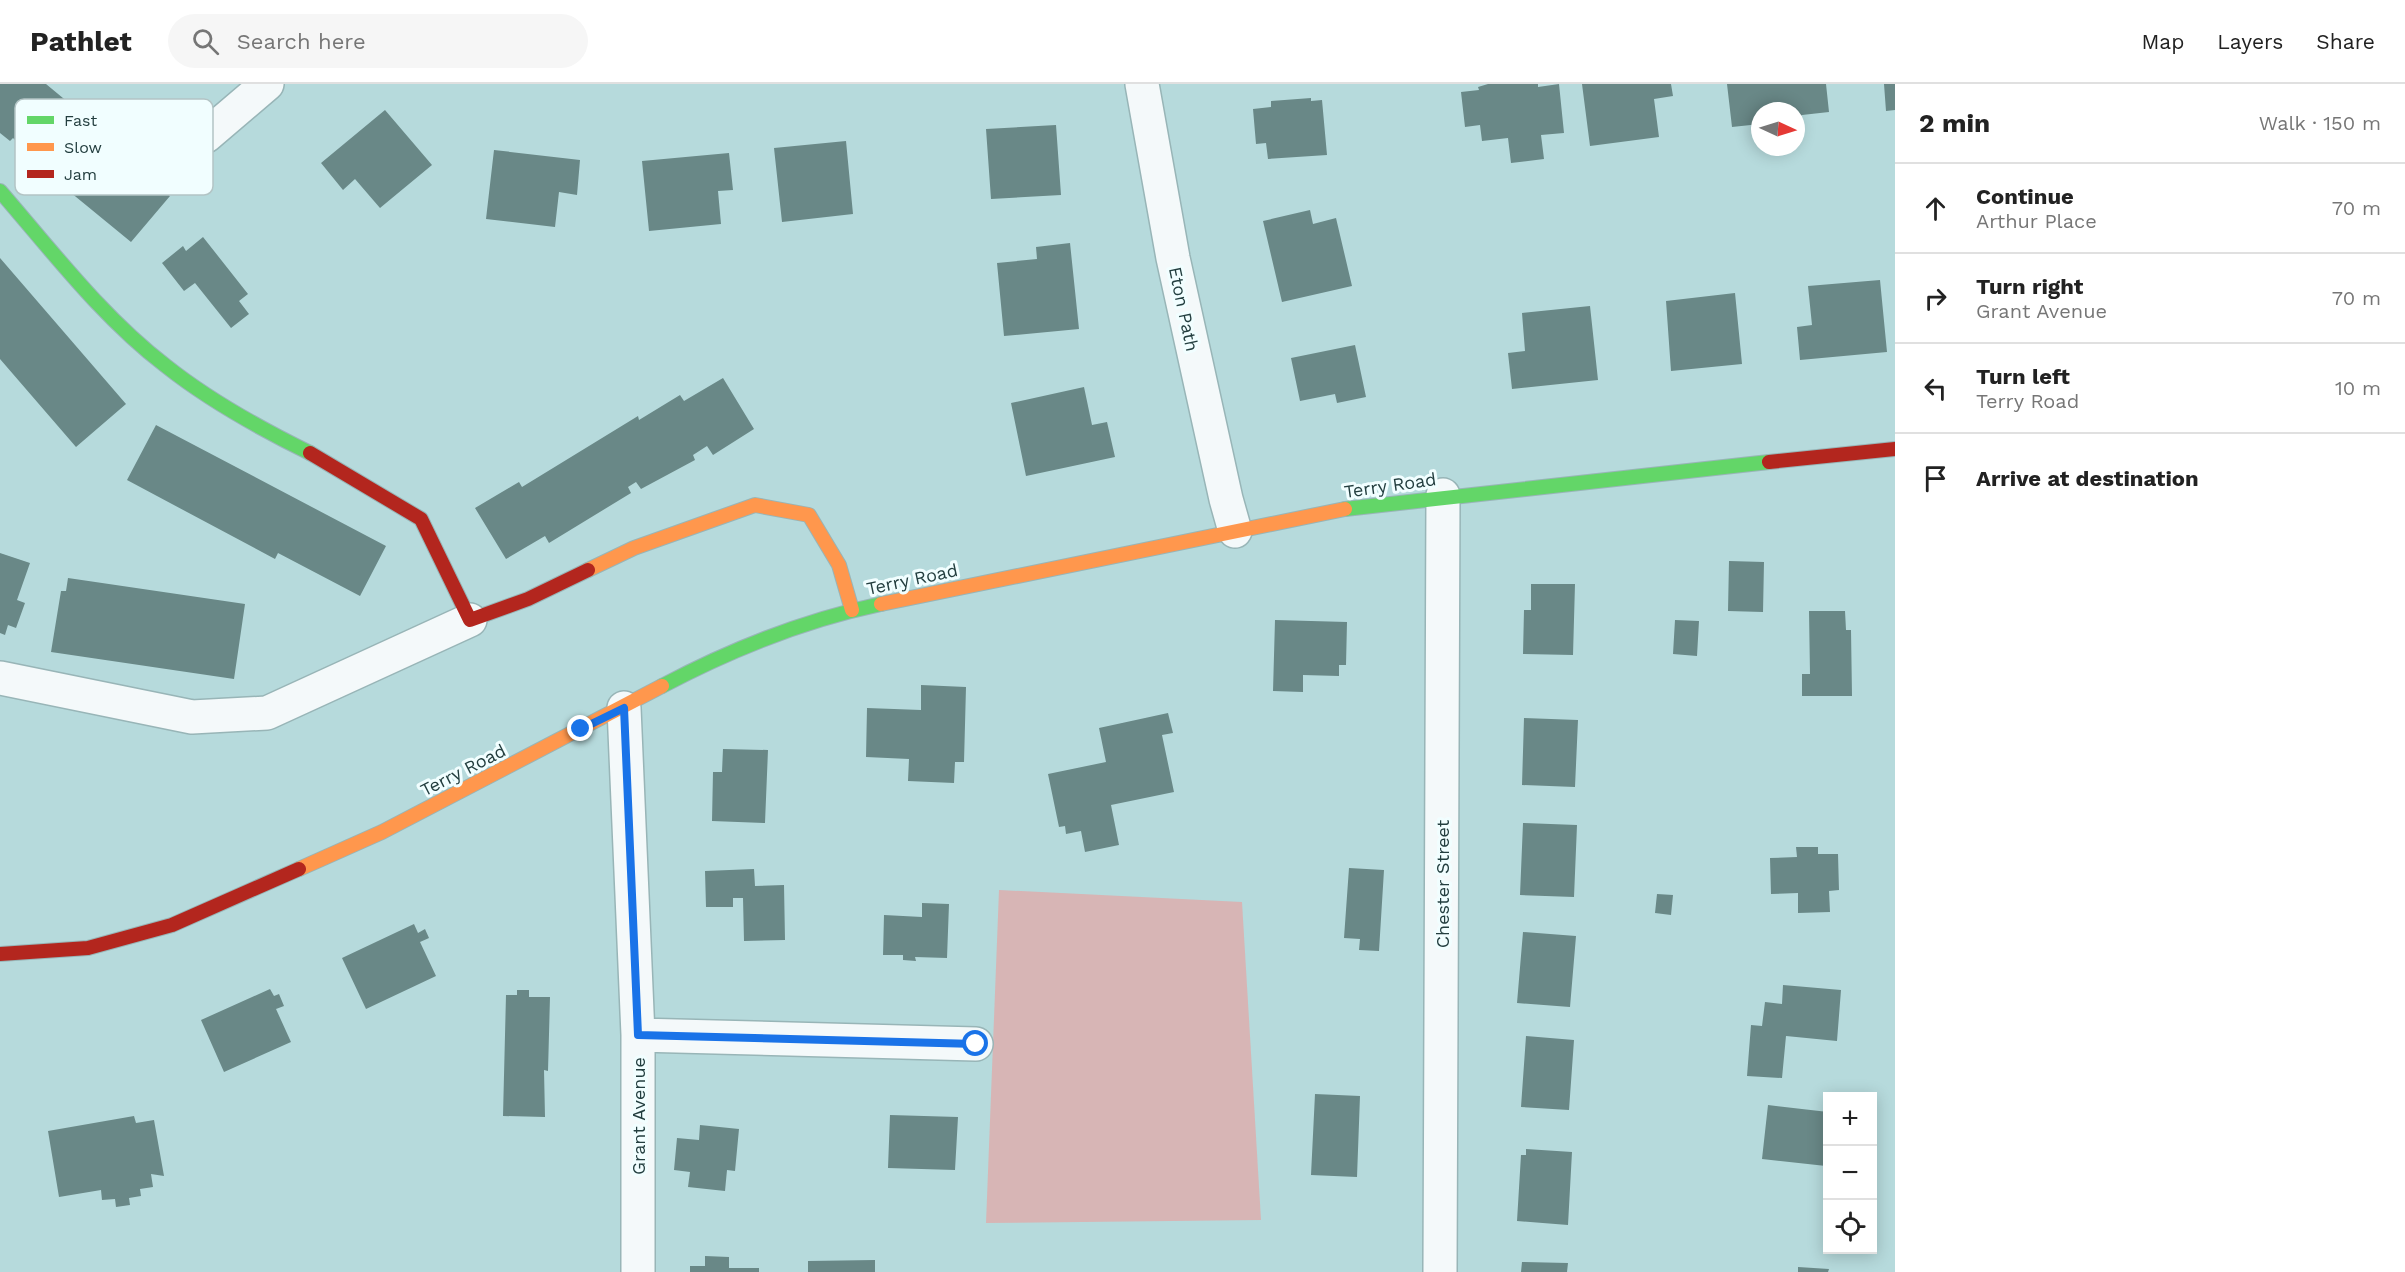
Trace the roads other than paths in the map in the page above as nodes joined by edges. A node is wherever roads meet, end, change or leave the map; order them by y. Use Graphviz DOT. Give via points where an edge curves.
graph roads {
  1 [pos="267,84"];
  2 [pos="1142,84"];
  3 [pos="213,130"];
  4 [pos="0,191"];
  5 [pos="1895,449"];
  6 [pos="1443,495"];
  7 [pos="1235,531"];
  8 [pos="852,610"];
  9 [pos="470,620"];
  10 [pos="0,678"];
  11 [pos="624,708"];
  12 [pos="0,954"];
  13 [pos="638,1035"];
  14 [pos="976,1044"];
  15 [pos="638,1272"];
  16 [pos="1440,1272"];
  1 -- 3 [label="street"];
  2 -- 7 [label="street, Eton Path" via="1173,258"];
  4 -- 9 [label="street" via="93,298 165,366 246,422 332,464 421,519"];
  5 -- 6 [label="street, Terry Road"];
  6 -- 7 [label="street, Terry Road" via="1367,505"];
  6 -- 16 [label="street, Chester Street"];
  7 -- 8 [label="street, Terry Road"];
  8 -- 9 [label="street" via="839,565 809,515 755,505 634,548 528,600"];
  8 -- 11 [label="street, Terry Road" via="746,646"];
  9 -- 10 [label="street" via="267,713 192,717"];
  11 -- 12 [label="street, Terry Road" via="382,832 172,925 88,948"];
  11 -- 13 [label="street, Grant Avenue"];
  13 -- 14 [label="street"];
  13 -- 15 [label="street, Grant Avenue"];
}
